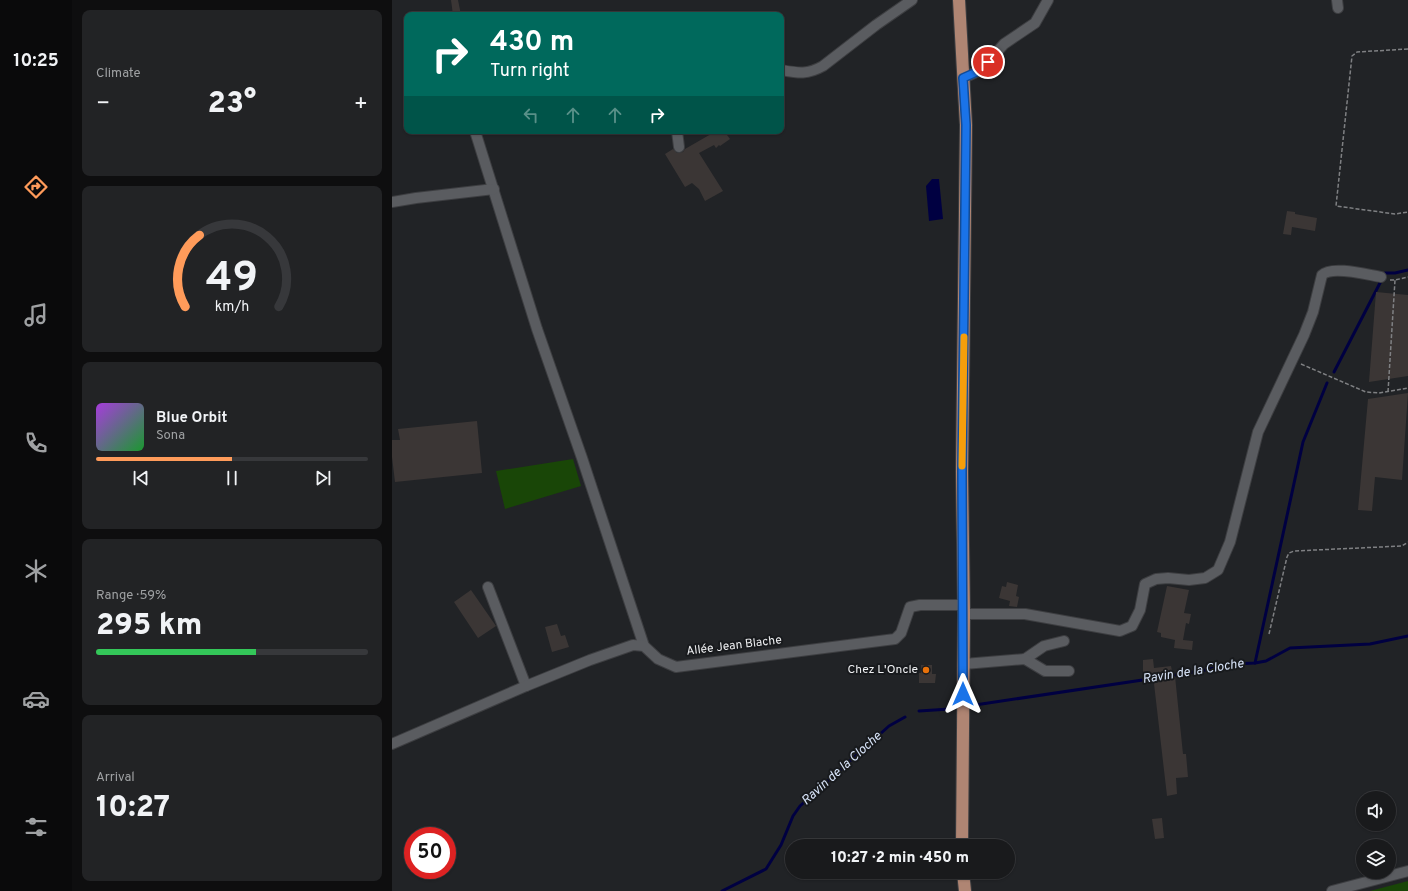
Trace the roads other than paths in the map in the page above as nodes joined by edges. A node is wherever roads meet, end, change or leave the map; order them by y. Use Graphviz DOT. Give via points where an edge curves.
graph roads {
  1 [pos="912,0"];
  2 [pos="959,0"];
  3 [pos="1048,0"];
  4 [pos="784,70"];
  5 [pos="963,78"];
  6 [pos="476,134"];
  7 [pos="677,134"];
  8 [pos="679,147"];
  9 [pos="494,189"];
  10 [pos="392,202"];
  11 [pos="1380,277"];
  12 [pos="488,587"];
  13 [pos="964,610"];
  14 [pos="1064,641"];
  15 [pos="644,646"];
  16 [pos="1025,659"];
  17 [pos="964,664"];
  18 [pos="1069,671"];
  19 [pos="526,686"];
  20 [pos="392,744"];
  21 [pos="962,839"];
  22 [pos="1408,871"];
  23 [pos="962,879"];
  24 [pos="964,879"];
  25 [pos="961,891"];
  26 [pos="965,891"];
  27 [pos="1332,891"];
  1 -- 4 [label="street" via="814,71 806,73"];
  2 -- 5 [label="main road"];
  3 -- 5 [label="street" via="1035,23 1004,44 981,70"];
  5 -- 13 [label="main road" via="966,125 962,472"];
  6 -- 9 [label="street"];
  7 -- 8 [label="street"];
  9 -- 10 [label="street"];
  9 -- 15 [label="street" via="537,330"];
  11 -- 13 [label="street" via="1348,271 1330,271 1324,273 1321,278 1310,320 1258,432 1230,542 1218,570 1205,578 1156,579 1144,584 1140,610 1132,626 1120,631 1025,614"];
  12 -- 19 [label="street"];
  13 -- 15 [label="street, Allée Jean Blache" via="920,605 910,607 901,634 896,638 676,667 658,659"];
  13 -- 17 [label="main road"];
  14 -- 16 [label="street" via="1044,646"];
  15 -- 19 [label="street" via="633,645"];
  16 -- 17 [label="street"];
  16 -- 18 [label="street" via="1045,671"];
  17 -- 21 [label="main road"];
  19 -- 20 [label="street"];
  22 -- 27 [label="street"];
  23 -- 25 [label="main road"];
  24 -- 26 [label="main road"];
}
